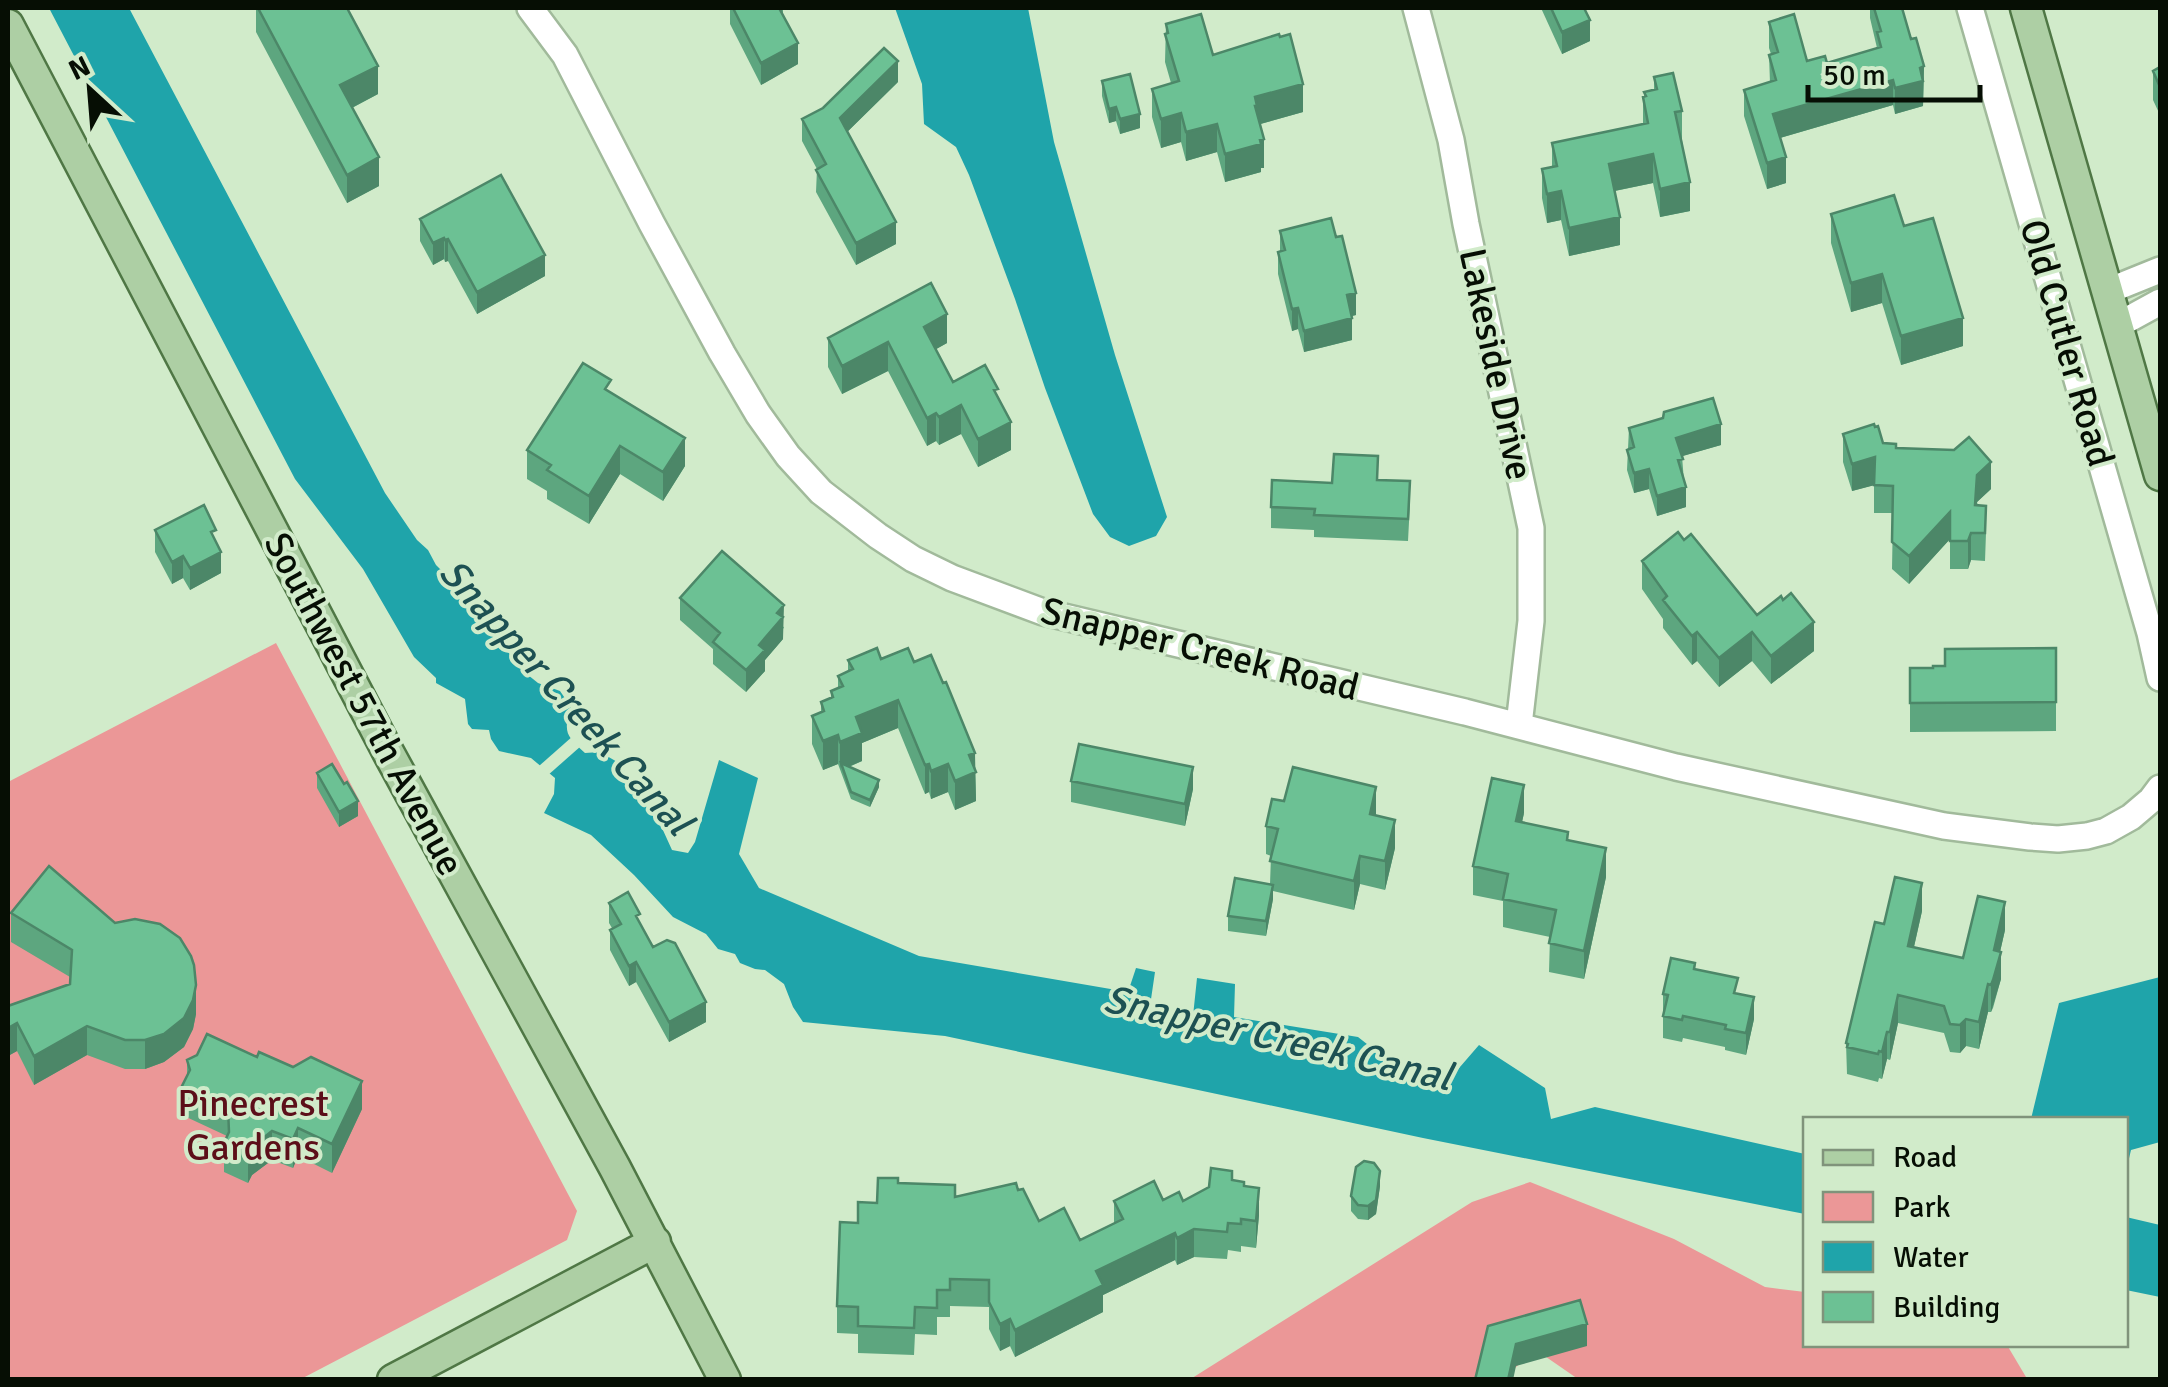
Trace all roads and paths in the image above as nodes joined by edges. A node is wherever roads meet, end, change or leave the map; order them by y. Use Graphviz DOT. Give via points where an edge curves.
graph roads {
  1 [pos="530,8"];
  2 [pos="1416,8"];
  3 [pos="1970,8"];
  4 [pos="2026,8"];
  5 [pos="8,25"];
  6 [pos="2160,270"];
  7 [pos="2108,291"];
  8 [pos="2160,302"];
  9 [pos="2118,325"];
  10 [pos="2160,475"];
  11 [pos="2160,678"];
  12 [pos="1519,726"];
  13 [pos="2156,794"];
  14 [pos="655,1242"];
  15 [pos="393,1380"];
  16 [pos="725,1380"];
  1 -- 12 [label="street, Snapper Creek Road" via="564,55 758,414 805,476 878,536 952,578 1042,612"];
  2 -- 12 [label="street, Lakeside Drive" via="1451,140 1531,528 1531,621"];
  3 -- 11 [label="street, Old Cutler Road"];
  4 -- 7 [label="main road, Old Cutler Road"];
  5 -- 14 [label="main road, Southwest 57th Avenue" via="445,858"];
  6 -- 7 [label="street"];
  7 -- 9 [label="main road, Old Cutler Road"];
  8 -- 9 [label="street"];
  9 -- 10 [label="main road, Old Cutler Road"];
  12 -- 13 [label="street, Snapper Creek Road" via="1828,801 2030,837 2106,831"];
  14 -- 15 [label="main road"];
  14 -- 16 [label="main road, Southwest 57th Avenue"];
}
